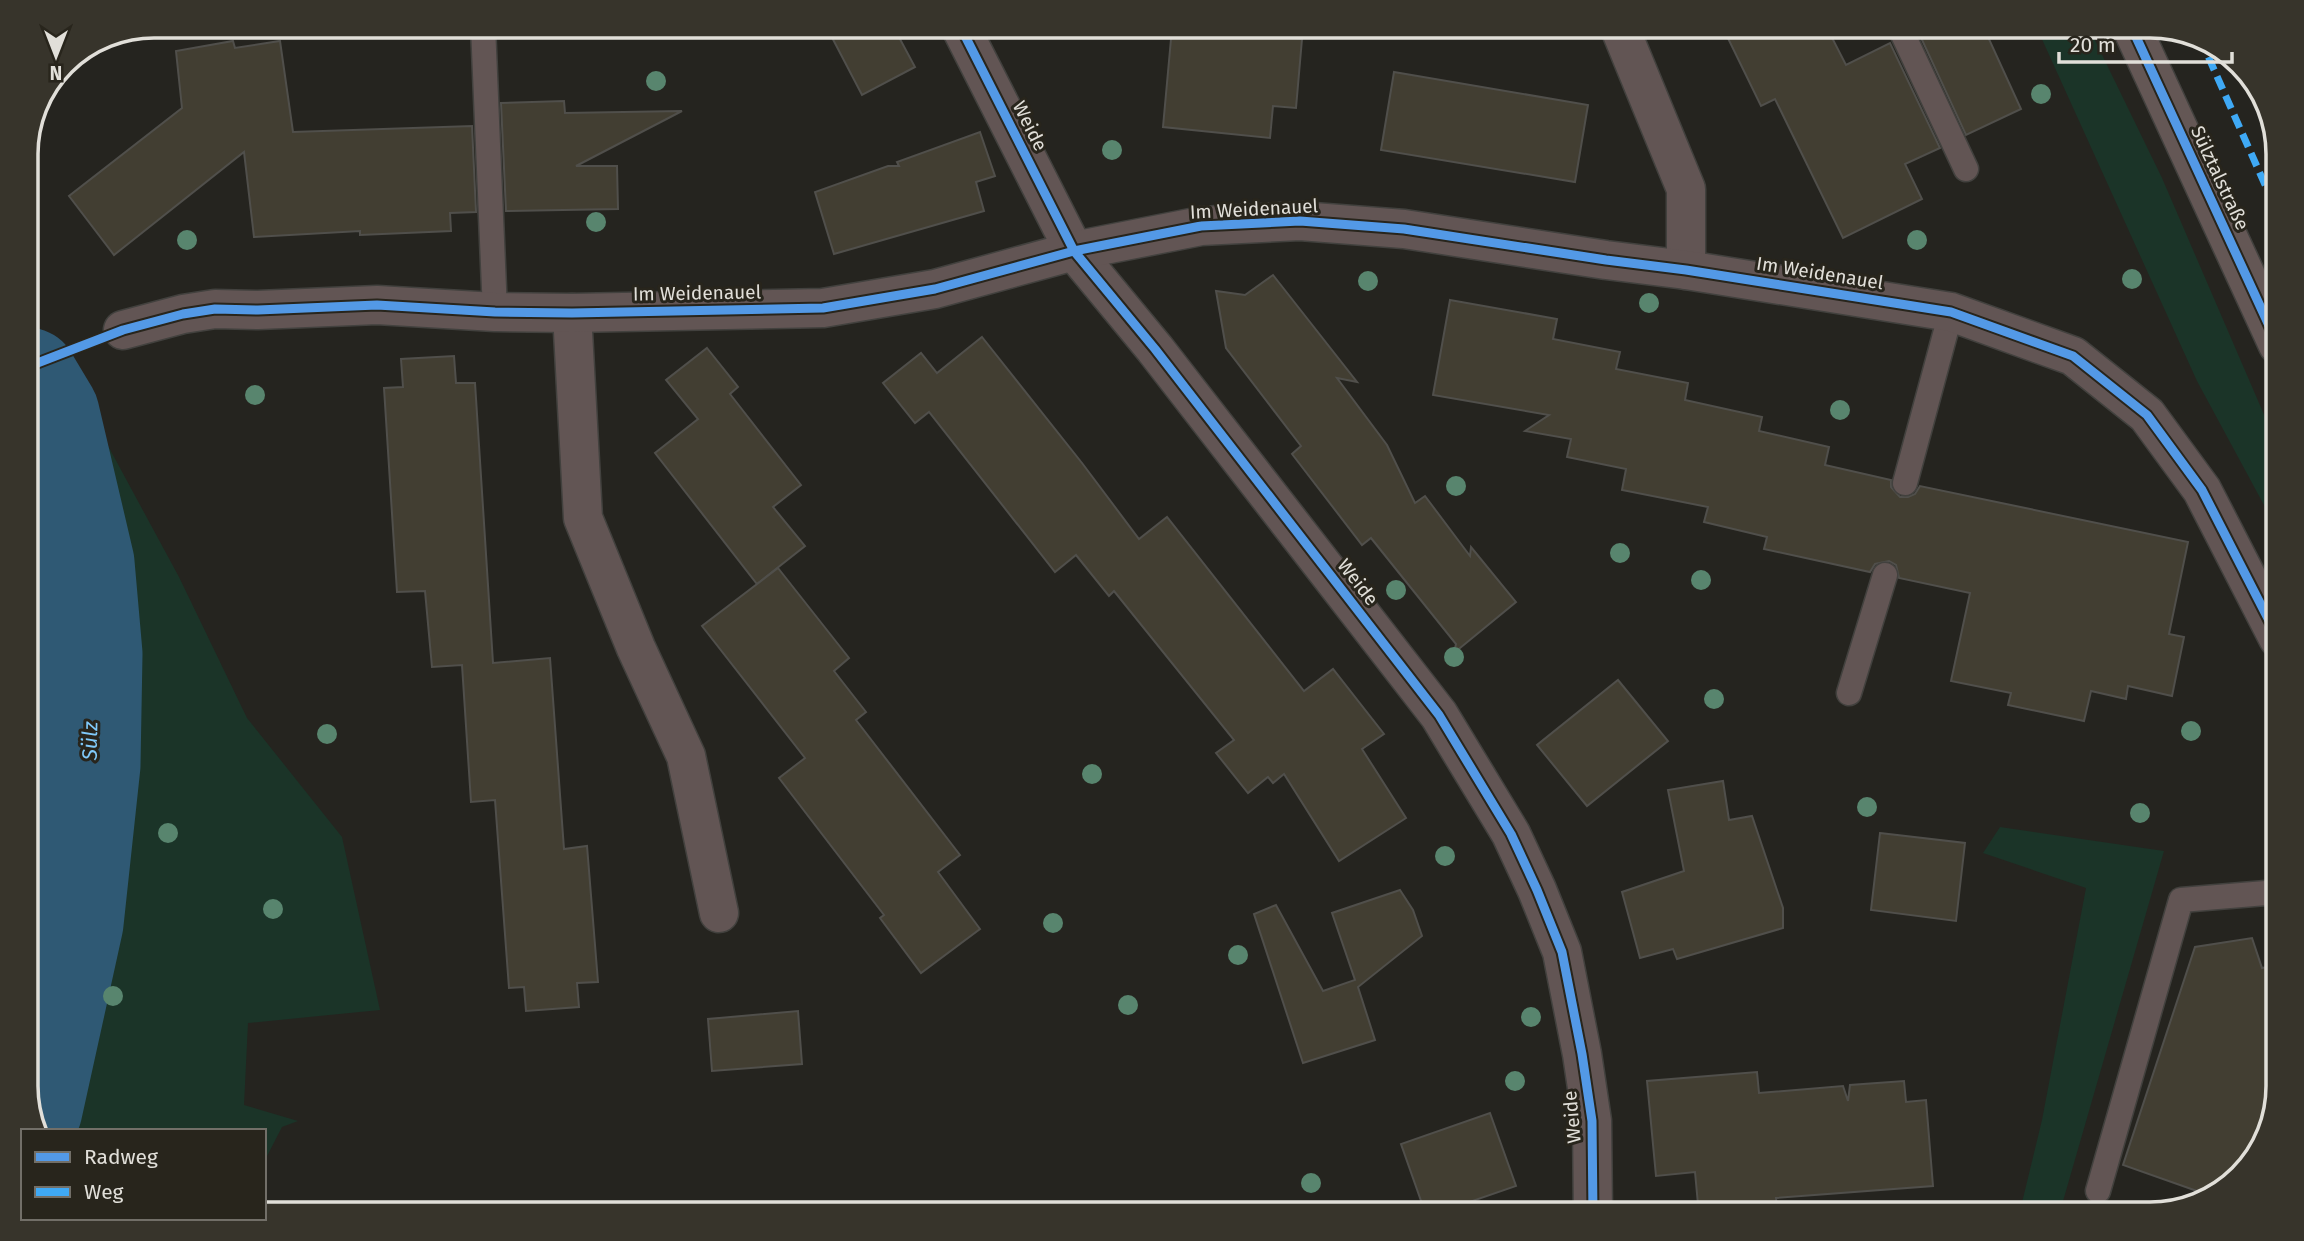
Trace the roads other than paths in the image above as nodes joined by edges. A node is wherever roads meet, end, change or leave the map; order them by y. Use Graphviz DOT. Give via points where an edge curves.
graph roads {
  1 [pos="484,38"];
  2 [pos="966,38"];
  3 [pos="1624,38"];
  4 [pos="1905,38"];
  5 [pos="2137,38"];
  6 [pos="1966,169"];
  7 [pos="1074,251"];
  8 [pos="1686,270"];
  9 [pos="495,312"];
  10 [pos="1951,312"];
  11 [pos="572,313"];
  12 [pos="2265,317"];
  13 [pos="123,330"];
  14 [pos="1905,483"];
  15 [pos="1885,575"];
  16 [pos="2265,614"];
  17 [pos="1849,693"];
  18 [pos="2266,893"];
  19 [pos="719,913"];
  20 [pos="2098,1191"];
  21 [pos="1594,1202"];
  1 -- 9 [label="lane"];
  2 -- 7 [label="street, Weide"];
  3 -- 8 [label="street" via="1686,189"];
  4 -- 6 [label="lane"];
  5 -- 12 [label="main road, Sülztalstraße"];
  7 -- 8 [label="street, Im Weidenauel" via="1201,226 1300,222 1404,229"];
  7 -- 11 [label="street, Im Weidenauel" via="935,289 823,308"];
  7 -- 21 [label="street, Weide" via="1439,715 1511,834 1562,953 1592,1121"];
  8 -- 10 [label="street, Im Weidenauel"];
  9 -- 11 [label="street, Im Weidenauel"];
  9 -- 13 [label="street, Im Weidenauel" via="377,305 215,309"];
  10 -- 14 [label="lane"];
  10 -- 16 [label="street, Im Weidenauel" via="2073,356 2147,415 2202,490"];
  11 -- 19 [label="street" via="583,517 686,756"];
  15 -- 17 [label="lane"];
  18 -- 20 [label="lane" via="2181,900"];
}
